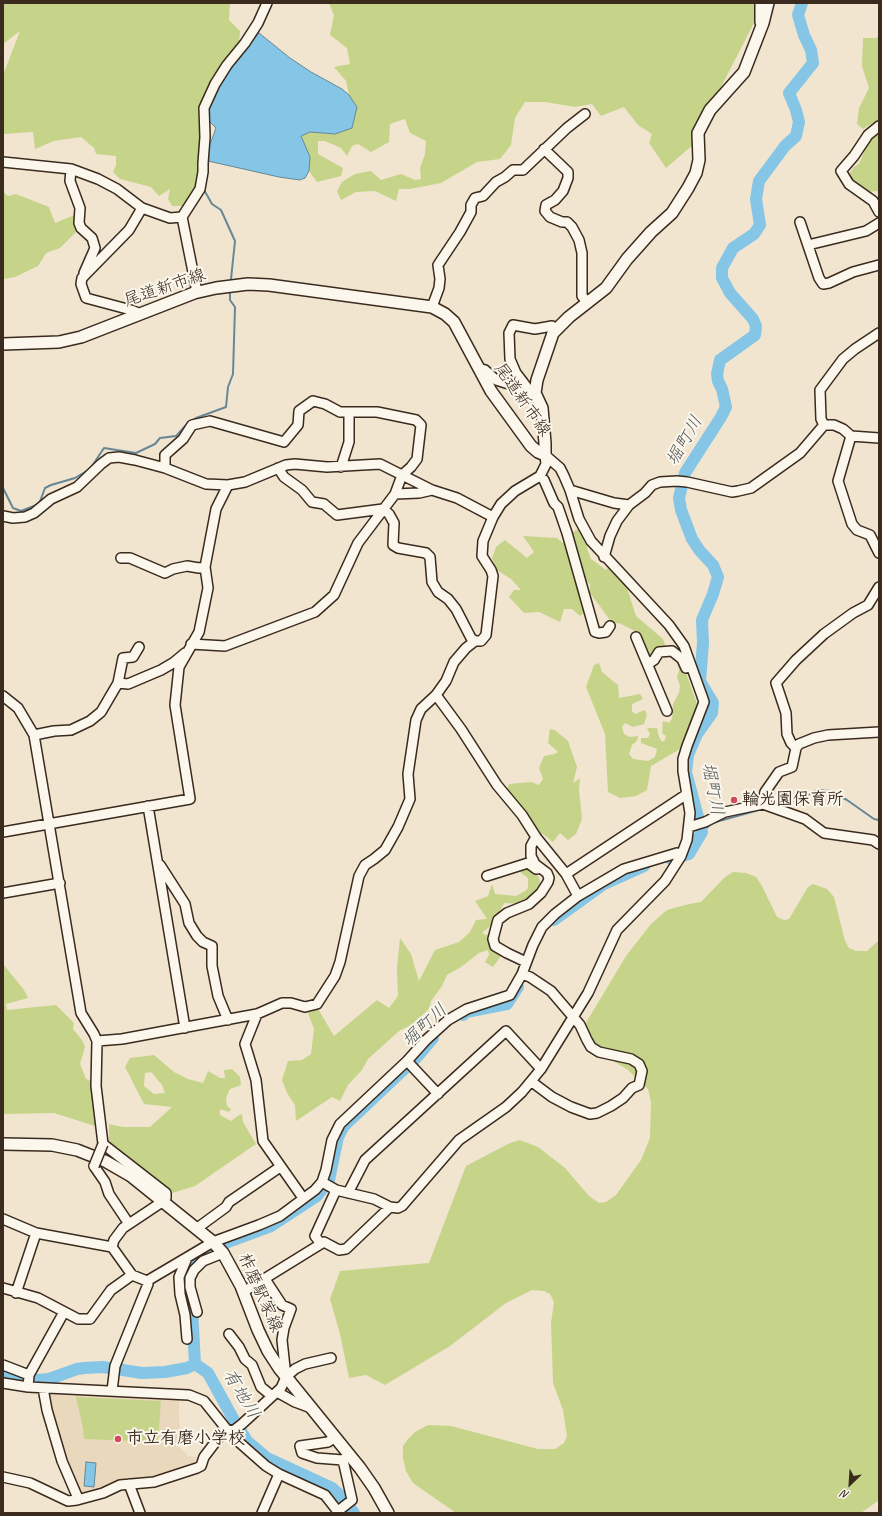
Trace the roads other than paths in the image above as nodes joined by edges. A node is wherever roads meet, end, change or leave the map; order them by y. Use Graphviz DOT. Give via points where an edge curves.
graph roads {
  1 [pos="267,3"];
  2 [pos="760,3"];
  3 [pos="768,3"];
  4 [pos="763,23"];
  5 [pos="585,114"];
  6 [pos="879,126"];
  7 [pos="544,149"];
  8 [pos="3,162"];
  9 [pos="71,169"];
  10 [pos="142,208"];
  11 [pos="879,212"];
  12 [pos="182,217"];
  13 [pos="800,222"];
  14 [pos="879,223"];
  15 [pos="808,245"];
  16 [pos="879,265"];
  17 [pos="82,278"];
  18 [pos="198,292"];
  19 [pos="588,303"];
  20 [pos="432,307"];
  21 [pos="138,315"];
  22 [pos="557,329"];
  23 [pos="879,333"];
  24 [pos="3,344"];
  25 [pos="480,369"];
  26 [pos="537,396"];
  27 [pos="350,412"];
  28 [pos="824,425"];
  29 [pos="851,436"];
  30 [pos="879,438"];
  31 [pos="545,455"];
  32 [pos="341,467"];
  33 [pos="165,468"];
  34 [pos="278,468"];
  35 [pos="402,475"];
  36 [pos="540,476"];
  37 [pos="228,485"];
  38 [pos="432,490"];
  39 [pos="570,490"];
  40 [pos="395,494"];
  41 [pos="628,505"];
  42 [pos="383,509"];
  43 [pos="3,516"];
  44 [pos="493,517"];
  45 [pos="879,553"];
  46 [pos="604,557"];
  47 [pos="120,558"];
  48 [pos="205,567"];
  49 [pos="879,587"];
  50 [pos="610,626"];
  51 [pos="636,637"];
  52 [pos="475,641"];
  53 [pos="139,647"];
  54 [pos="189,647"];
  55 [pos="648,664"];
  56 [pos="118,683"];
  57 [pos="701,692"];
  58 [pos="436,695"];
  59 [pos="3,696"];
  60 [pos="667,711"];
  61 [pos="879,732"];
  62 [pos="34,735"];
  63 [pos="796,748"];
  64 [pos="687,794"];
  65 [pos="763,804"];
  66 [pos="148,806"];
  67 [pos="49,823"];
  68 [pos="690,823"];
  69 [pos="3,832"];
  70 [pos="536,837"];
  71 [pos="879,844"];
  72 [pos="681,856"];
  73 [pos="158,866"];
  74 [pos="540,868"];
  75 [pos="566,874"];
  76 [pos="487,876"];
  77 [pos="60,883"];
  78 [pos="3,893"];
  79 [pos="578,896"];
  80 [pos="526,962"];
  81 [pos="526,975"];
  82 [pos="257,1014"];
  83 [pos="574,1017"];
  84 [pos="228,1020"];
  85 [pos="185,1028"];
  86 [pos="98,1041"];
  87 [pos="406,1061"];
  88 [pos="541,1069"];
  89 [pos="532,1082"];
  90 [pos="438,1094"];
  91 [pos="3,1144"];
  92 [pos="103,1144"];
  93 [pos="280,1167"];
  94 [pos="322,1182"];
  95 [pos="334,1189"];
  96 [pos="348,1193"];
  97 [pos="303,1198"];
  98 [pos="162,1202"];
  99 [pos="390,1207"];
  100 [pos="3,1219"];
  101 [pos="129,1224"];
  102 [pos="196,1229"];
  103 [pos="36,1233"];
  104 [pos="320,1244"];
  105 [pos="218,1247"];
  106 [pos="112,1248"];
  107 [pos="178,1267"];
  108 [pos="132,1275"];
  109 [pos="190,1278"];
  110 [pos="265,1279"];
  111 [pos="148,1281"];
  112 [pos="3,1288"];
  113 [pos="243,1292"];
  114 [pos="16,1293"];
  115 [pos="64,1312"];
  116 [pos="197,1312"];
  117 [pos="229,1334"];
  118 [pos="187,1339"];
  119 [pos="331,1358"];
  120 [pos="3,1366"];
  121 [pos="29,1375"];
  122 [pos="286,1378"];
  123 [pos="3,1383"];
  124 [pos="28,1387"];
  125 [pos="43,1388"];
  126 [pos="112,1391"];
  127 [pos="275,1394"];
  128 [pos="311,1408"];
  129 [pos="230,1430"];
  130 [pos="334,1438"];
  131 [pos="346,1458"];
  132 [pos="279,1474"];
  133 [pos="3,1477"];
  134 [pos="129,1484"];
  135 [pos="77,1500"];
  136 [pos="339,1511"];
  137 [pos="140,1513"];
  138 [pos="262,1513"];
  139 [pos="388,1513"];
  1 -- 12 [label="street" via="258,23 215,84 204,108 205,137 200,189"];
  2 -- 4 [label="street" via="760,22"];
  3 -- 4 [label="main road, 尾道新市線"];
  4 -- 19 [label="main road, 尾道新市線" via="744,72 710,110 698,133 699,160 688,188 672,213 627,258 606,288"];
  5 -- 7 [label="street"];
  6 -- 11 [label="street" via="868,135 841,171 849,184 872,201"];
  7 -- 19 [label="street" via="568,172 563,191 546,205 544,211 550,217 567,222 579,240 582,253 582,296"];
  7 -- 20 [label="street" via="523,170 513,170 496,182 483,196 476,198 471,205 471,212 460,232 438,265 439,288"];
  8 -- 9 [label="street"];
  9 -- 10 [label="street" via="117,189"];
  9 -- 17 [label="street" via="70,181 80,208 79,223 92,238 95,248"];
  10 -- 12 [label="street" via="170,218"];
  10 -- 17 [label="street" via="129,230"];
  12 -- 18 [label="street"];
  13 -- 15 [label="street"];
  14 -- 15 [label="street" via="866,231"];
  15 -- 16 [label="street" via="823,284"];
  17 -- 21 [label="street" via="81,284 86,298 131,310"];
  18 -- 20 [label="main road, 尾道新市線" via="248,284 269,284"];
  18 -- 21 [label="main road, 尾道新市線"];
  19 -- 22 [label="main road, 尾道新市線"];
  20 -- 25 [label="main road, 尾道新市線" via="454,322"];
  21 -- 24 [label="main road, 尾道新市線" via="81,337 59,342"];
  22 -- 26 [label="main road, 尾道新市線" via="553,333 537,380"];
  22 -- 26 [label="street" via="552,326 535,329 513,325 509,333 510,359 516,374"];
  23 -- 28 [label="street" via="843,359 820,390 821,419"];
  25 -- 26 [label="street" via="485,370 496,380 532,397"];
  25 -- 31 [label="main road, 尾道新市線" via="491,391 531,446"];
  26 -- 31 [label="main road, 尾道新市線" via="542,408"];
  27 -- 32 [label="street" via="348,442"];
  27 -- 33 [label="street" via="340,412 313,401 299,411 298,425 284,442 210,421 192,425 165,455"];
  27 -- 35 [label="street" via="377,412 416,420 421,425 417,458"];
  28 -- 29 [label="street" via="834,425"];
  28 -- 41 [label="street" via="800,453 751,488 732,492 687,482 660,482 652,485"];
  29 -- 30 [label="street"];
  29 -- 45 [label="street" via="838,481 852,524 857,530 870,535"];
  31 -- 36 [label="street" via="546,464"];
  31 -- 39 [label="street" via="560,468"];
  32 -- 34 [label="street" via="295,464"];
  32 -- 35 [label="street" via="380,464"];
  33 -- 37 [label="street" via="206,484"];
  33 -- 43 [label="street" via="135,460 109,458 77,487 51,500 34,513 25,517"];
  34 -- 37 [label="street" via="245,482"];
  34 -- 42 [label="street" via="284,477 302,490 312,502 324,504 337,514"];
  35 -- 38 [label="street"];
  35 -- 40 [label="street"];
  36 -- 44 [label="street" via="515,491"];
  36 -- 50 [label="street" via="558,507 595,632 606,632"];
  37 -- 48 [label="street" via="216,509"];
  38 -- 40 [label="street" via="419,494"];
  38 -- 44 [label="street" via="457,498"];
  39 -- 41 [label="street"];
  39 -- 46 [label="street" via="584,531"];
  40 -- 42 [label="street"];
  41 -- 46 [label="street" via="610,536"];
  42 -- 52 [label="street" via="394,523 393,545 426,553 430,557 432,582 438,592 448,598"];
  42 -- 54 [label="street" via="358,543 334,595 315,612 225,646"];
  44 -- 52 [label="street" via="482,549 482,556 493,576 486,635 481,641"];
  46 -- 57 [label="street" via="668,625 684,646"];
  47 -- 48 [label="street" via="130,558 165,573 173,568"];
  48 -- 54 [label="street" via="208,588 199,632"];
  49 -- 63 [label="street" via="868,605 824,634 776,683 786,713 787,734"];
  51 -- 55 [label="street"];
  52 -- 58 [label="street" via="454,662 446,681"];
  53 -- 56 [label="street" via="133,657 123,658"];
  54 -- 56 [label="street" via="173,663 161,670 128,684"];
  54 -- 66 [label="street" via="179,667 175,705 190,799"];
  55 -- 57 [label="street" via="659,652 672,651 682,659 696,692"];
  55 -- 60 [label="street"];
  56 -- 62 [label="street" via="101,712 90,721 72,730"];
  57 -- 64 [label="street" via="704,702 683,759"];
  58 -- 70 [label="street"];
  58 -- 82 [label="street" via="421,709 416,720 408,774 410,799 385,850 365,865 359,876 335,976 317,1004 305,1007 282,1003"];
  59 -- 62 [label="street" via="18,708"];
  61 -- 63 [label="street" via="814,738 799,744"];
  62 -- 67 [label="street"];
  63 -- 65 [label="street" via="792,767 779,772 765,792"];
  64 -- 68 [label="street"];
  64 -- 75 [label="street"];
  65 -- 68 [label="street" via="725,812 705,822"];
  65 -- 71 [label="street" via="805,819 824,833 873,840"];
  66 -- 67 [label="street"];
  66 -- 73 [label="street"];
  67 -- 69 [label="street"];
  67 -- 77 [label="street"];
  68 -- 72 [label="street"];
  70 -- 74 [label="street" via="531,856"];
  70 -- 75 [label="street"];
  72 -- 79 [label="street" via="677,853 624,869"];
  72 -- 83 [label="street" via="665,881 617,930"];
  73 -- 84 [label="street" via="160,865 185,904 189,923 197,936 212,946 212,966 218,996"];
  73 -- 85 [label="street"];
  74 -- 76 [label="street" via="536,869 528,863"];
  74 -- 80 [label="street" via="549,878 541,893 529,904 498,920 493,939 495,946"];
  75 -- 79 [label="street"];
  77 -- 78 [label="street"];
  77 -- 86 [label="street" via="81,1013"];
  79 -- 80 [label="street" via="542,927"];
  80 -- 81 [label="street"];
  81 -- 83 [label="street" via="551,991"];
  81 -- 87 [label="street" via="510,995 466,1010 448,1020"];
  82 -- 84 [label="street"];
  82 -- 93 [label="street" via="245,1044 256,1080 263,1141"];
  83 -- 88 [label="street"];
  83 -- 89 [label="street" via="587,1040 599,1052 631,1059 639,1064 642,1071 639,1085 611,1106 590,1114 552,1097"];
  84 -- 85 [label="street"];
  85 -- 86 [label="street"];
  86 -- 92 [label="street" via="96,1086"];
  87 -- 90 [label="street"];
  87 -- 94 [label="street" via="340,1124 332,1140"];
  88 -- 89 [label="street"];
  88 -- 90 [label="street" via="506,1031"];
  89 -- 99 [label="street" via="506,1107 459,1140 402,1206"];
  90 -- 96 [label="street" via="365,1160"];
  91 -- 98 [label="main road, 柞磨駅家線" via="52,1145 78,1150 105,1161 131,1176"];
  92 -- 98 [label="street" via="166,1193 166,1198"];
  92 -- 101 [label="street, bridge" via="94,1166"];
  93 -- 97 [label="street"];
  93 -- 102 [label="street" via="229,1202"];
  94 -- 95 [label="street"];
  94 -- 97 [label="street"];
  95 -- 96 [label="street"];
  95 -- 104 [label="street" via="315,1236"];
  96 -- 99 [label="street" via="374,1199"];
  97 -- 105 [label="street" via="280,1216"];
  98 -- 101 [label="street"];
  98 -- 102 [label="main road, 柞磨駅家線"];
  99 -- 104 [label="street" via="346,1249 339,1250 324,1242"];
  100 -- 103 [label="street"];
  101 -- 106 [label="street" via="114,1240"];
  102 -- 105 [label="main road, 柞磨駅家線"];
  103 -- 106 [label="street"];
  103 -- 114 [label="street"];
  104 -- 110 [label="street"];
  105 -- 107 [label="street" via="188,1257"];
  105 -- 109 [label="street" via="216,1256 203,1261"];
  105 -- 113 [label="main road, 柞磨駅家線"];
  106 -- 108 [label="street"];
  107 -- 109 [label="street"];
  107 -- 111 [label="street"];
  107 -- 118 [label="street"];
  108 -- 111 [label="street"];
  108 -- 115 [label="street" via="111,1290 90,1319 78,1319"];
  109 -- 116 [label="street"];
  110 -- 113 [label="street"];
  110 -- 122 [label="street" via="282,1304 291,1309 282,1340"];
  111 -- 126 [label="street" via="115,1366"];
  112 -- 114 [label="street"];
  113 -- 122 [label="main road, 柞磨駅家線" via="268,1351"];
  114 -- 115 [label="street" via="38,1298"];
  115 -- 121 [label="street"];
  117 -- 127 [label="street" via="245,1359 252,1364 261,1387"];
  119 -- 122 [label="street" via="305,1364"];
  120 -- 121 [label="street"];
  121 -- 124 [label="street"];
  122 -- 127 [label="street"];
  122 -- 128 [label="main road, 柞磨駅家線"];
  123 -- 124 [label="street"];
  124 -- 125 [label="street"];
  125 -- 126 [label="street"];
  125 -- 135 [label="street" via="46,1410"];
  126 -- 129 [label="street" via="189,1396 204,1401"];
  127 -- 128 [label="street"];
  127 -- 129 [label="street" via="242,1424"];
  128 -- 130 [label="main road, 柞磨駅家線"];
  129 -- 132 [label="street" via="232,1436"];
  129 -- 134 [label="street" via="204,1457 201,1466 154,1482"];
  130 -- 131 [label="main road, 柞磨駅家線"];
  130 -- 131 [label="street" via="328,1442 300,1446 302,1453 317,1458"];
  131 -- 136 [label="street" via="352,1500"];
  131 -- 139 [label="main road, 柞磨駅家線" via="374,1488"];
  132 -- 136 [label="street" via="325,1495"];
  132 -- 138 [label="street"];
  133 -- 135 [label="street" via="30,1483 68,1501"];
  134 -- 135 [label="street"];
  134 -- 137 [label="street"];
}
